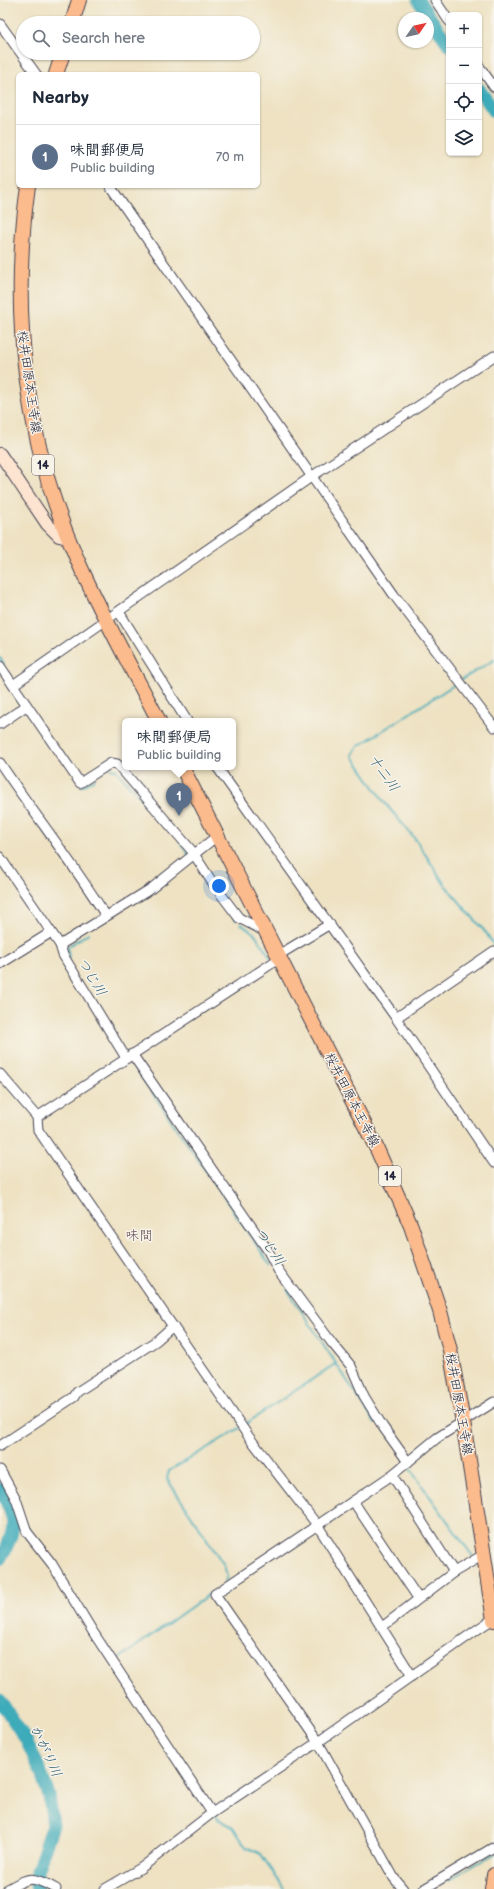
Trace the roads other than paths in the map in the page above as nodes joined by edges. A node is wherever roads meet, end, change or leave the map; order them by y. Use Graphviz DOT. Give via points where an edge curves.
graph roads {
  1 [pos="79,0"];
  2 [pos="435,0"];
  3 [pos="74,16"];
  4 [pos="446,16"];
  5 [pos="0,24"];
  6 [pos="16,46"];
  7 [pos="26,60"];
  8 [pos="61,60"];
  9 [pos="482,70"];
  10 [pos="35,72"];
  11 [pos="57,72"];
  12 [pos="494,87"];
  13 [pos="28,188"];
  14 [pos="111,188"];
  15 [pos="494,356"];
  16 [pos="0,454"];
  17 [pos="311,477"];
  18 [pos="68,538"];
  19 [pos="119,612"];
  20 [pos="107,620"];
  21 [pos="0,666"];
  22 [pos="13,685"];
  23 [pos="26,706"];
  24 [pos="157,718"];
  25 [pos="186,718"];
  26 [pos="0,724"];
  27 [pos="494,727"];
  28 [pos="0,762"];
  29 [pos="122,770"];
  30 [pos="122,770"];
  31 [pos="184,770"];
  32 [pos="219,770"];
  33 [pos="217,836"];
  34 [pos="194,854"];
  35 [pos="0,857"];
  36 [pos="106,916"];
  37 [pos="330,924"];
  38 [pos="266,932"];
  39 [pos="50,933"];
  40 [pos="60,945"];
  41 [pos="494,950"];
  42 [pos="279,957"];
  43 [pos="0,964"];
  44 [pos="396,1018"];
  45 [pos="129,1056"];
  46 [pos="0,1074"];
  47 [pos="37,1117"];
  48 [pos="494,1163"];
  49 [pos="173,1326"];
  50 [pos="494,1402"];
  51 [pos="463,1422"];
  52 [pos="0,1446"];
  53 [pos="408,1462"];
  54 [pos="0,1470"];
  55 [pos="392,1475"];
  56 [pos="353,1501"];
  57 [pos="318,1526"];
  58 [pos="478,1559"];
  59 [pos="454,1572"];
  60 [pos="418,1598"];
  61 [pos="494,1621"];
  62 [pos="382,1627"];
  63 [pos="412,1676"];
  64 [pos="318,1742"];
  65 [pos="212,1813"];
  66 [pos="494,1847"];
  67 [pos="494,1876"];
  68 [pos="8,1889"];
  69 [pos="56,1889"];
  70 [pos="105,1889"];
  71 [pos="403,1889"];
  72 [pos="424,1889"];
  73 [pos="492,1889"];
  1 -- 3 [label="main road"];
  2 -- 4 [label="street"];
  5 -- 6 [label="street"];
  7 -- 10 [label="street"];
  8 -- 11 [label="main road"];
  9 -- 12 [label="street"];
  13 -- 18 [label="main road, 桜井田原本王寺線 / 14" via="20,286 25,373 33,424 42,459"];
  14 -- 17 [label="street"];
  15 -- 17 [label="street"];
  16 -- 18 [label="street" via="47,524 60,536"];
  17 -- 19 [label="street"];
  17 -- 27 [label="street" via="394,595"];
  18 -- 20 [label="main road, 桜井田原本王寺線 / 14"];
  19 -- 20 [label="street"];
  19 -- 25 [label="street"];
  20 -- 22 [label="street"];
  20 -- 24 [label="main road, 桜井田原本王寺線 / 14"];
  21 -- 22 [label="street"];
  22 -- 23 [label="street"];
  23 -- 26 [label="street"];
  23 -- 30 [label="street" via="80,783 112,763"];
  28 -- 36 [label="street" via="38,819 81,876"];
  29 -- 34 [label="street"];
  31 -- 33 [label="main road, 桜井田原本王寺線 / 14"];
  32 -- 37 [label="street"];
  33 -- 34 [label="street"];
  33 -- 38 [label="main road, 桜井田原本王寺線 / 14"];
  34 -- 36 [label="street" via="152,888"];
  34 -- 38 [label="street" via="239,918"];
  35 -- 39 [label="street"];
  36 -- 40 [label="street"];
  37 -- 42 [label="street"];
  37 -- 44 [label="street"];
  38 -- 42 [label="main road, 桜井田原本王寺線 / 14"];
  39 -- 40 [label="street"];
  39 -- 43 [label="street"];
  40 -- 45 [label="street" via="62,955"];
  41 -- 44 [label="street"];
  42 -- 45 [label="street"];
  42 -- 51 [label="main road, 桜井田原本王寺線 / 14" via="377,1149 411,1226 440,1311"];
  44 -- 48 [label="street"];
  45 -- 47 [label="street"];
  45 -- 53 [label="street" via="267,1249 278,1270 352,1366 364,1396 382,1427"];
  46 -- 47 [label="street"];
  47 -- 49 [label="street" via="38,1130"];
  49 -- 52 [label="street" via="156,1341"];
  49 -- 57 [label="street" via="249,1437"];
  50 -- 51 [label="street"];
  51 -- 53 [label="street" via="437,1438"];
  51 -- 58 [label="main road, 桜井田原本王寺線 / 14"];
  53 -- 55 [label="street"];
  54 -- 65 [label="street" via="16,1499 27,1532 52,1564 93,1632"];
  55 -- 56 [label="street"];
  55 -- 59 [label="street"];
  56 -- 57 [label="street"];
  56 -- 60 [label="street"];
  57 -- 62 [label="street"];
  57 -- 64 [label="street" via="215,1594"];
  58 -- 59 [label="street"];
  58 -- 61 [label="main road, 桜井田原本王寺線 / 14"];
  59 -- 60 [label="street"];
  60 -- 62 [label="street"];
  61 -- 63 [label="street" via="478,1629"];
  62 -- 63 [label="street"];
  63 -- 64 [label="street"];
  64 -- 65 [label="street"];
  64 -- 71 [label="street" via="394,1878"];
  65 -- 70 [label="street" via="141,1868"];
  66 -- 72 [label="street"];
  67 -- 73 [label="main road"];
  68 -- 69 [label="street" via="29,1878"];
}
